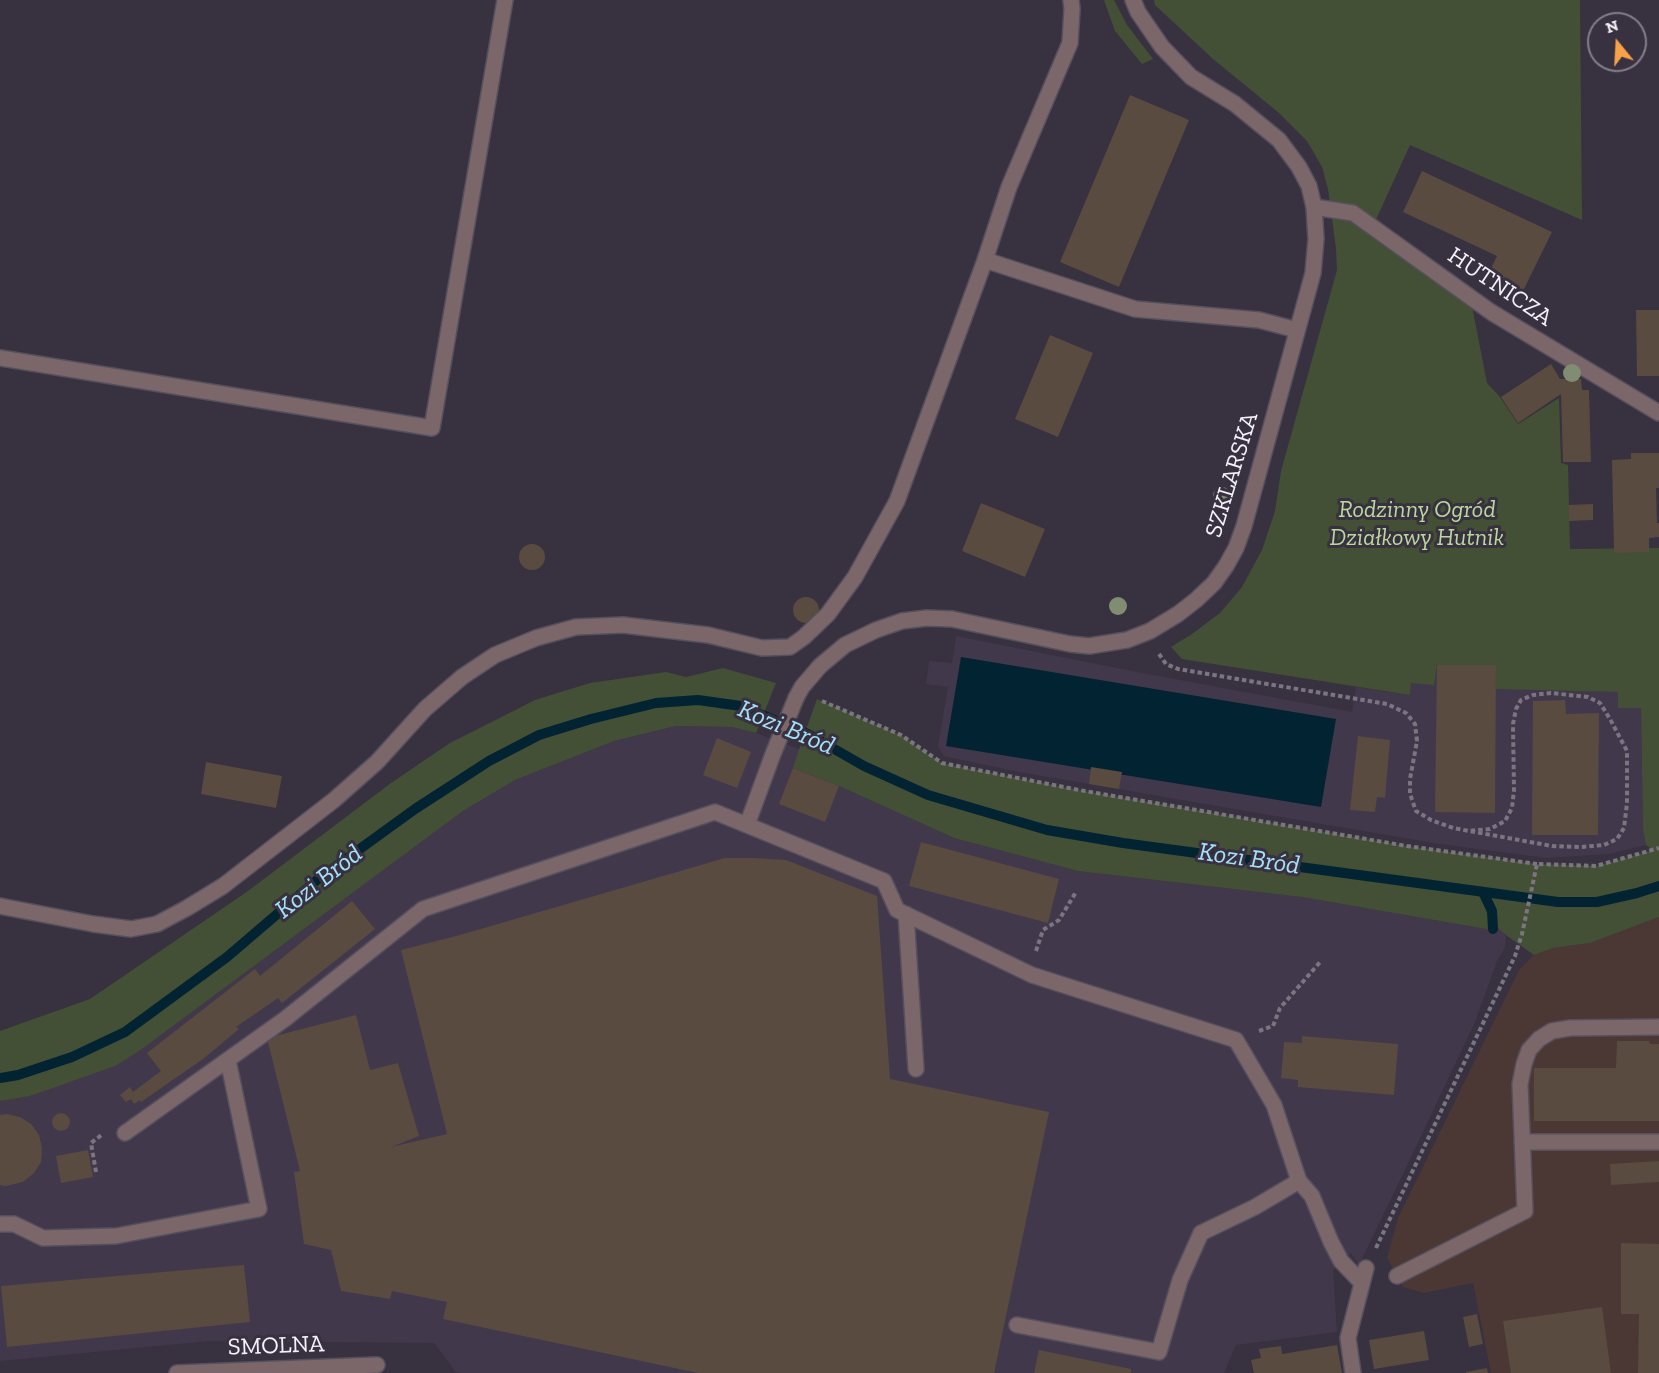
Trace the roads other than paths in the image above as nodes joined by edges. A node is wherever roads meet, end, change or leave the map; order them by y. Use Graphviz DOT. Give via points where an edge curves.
graph roads {
  1 [pos="505,0"];
  2 [pos="1071,0"];
  3 [pos="1133,0"];
  4 [pos="1314,207"];
  5 [pos="985,260"];
  6 [pos="1297,330"];
  7 [pos="0,358"];
  8 [pos="1659,413"];
  9 [pos="747,825"];
  10 [pos="0,906"];
  11 [pos="906,914"];
  12 [pos="1659,1026"];
  13 [pos="228,1060"];
  14 [pos="916,1069"];
  15 [pos="125,1133"];
  16 [pos="1522,1142"];
  17 [pos="1659,1142"];
  18 [pos="1299,1181"];
  19 [pos="0,1224"];
  20 [pos="1366,1268"];
  21 [pos="1397,1276"];
  22 [pos="1362,1283"];
  23 [pos="1017,1324"];
  24 [pos="376,1365"];
  25 [pos="177,1373"];
  26 [pos="1353,1373"];
  1 -- 7 [label="street" via="432,428"];
  2 -- 5 [label="street" via="1070,43 1009,187"];
  3 -- 4 [label="street, SZKLARSKA" via="1162,47 1191,77 1235,104 1279,140 1309,186"];
  4 -- 6 [label="street, SZKLARSKA" via="1313,273"];
  4 -- 8 [label="street, HUTNICZA" via="1353,213 1491,312"];
  5 -- 6 [label="street" via="1135,309 1259,320"];
  5 -- 10 [label="street" via="897,501 855,577 828,614 790,647 762,648 708,635 623,625 576,627 536,638 495,655 462,677 334,800 223,886 157,924 131,929"];
  6 -- 9 [label="street, SZKLARSKA" via="1236,548 1214,583 1196,600 1150,631 1127,640 1089,646 952,619 927,618 902,621 845,645 820,666 799,692"];
  9 -- 11 [label="street" via="884,881 897,909"];
  9 -- 13 [label="street" via="716,812 423,909"];
  11 -- 14 [label="street"];
  11 -- 18 [label="street" via="1032,975 1236,1040 1274,1106"];
  12 -- 16 [label="street" via="1570,1028 1552,1031 1539,1039 1529,1050 1520,1084"];
  13 -- 15 [label="street"];
  13 -- 19 [label="street" via="259,1209 116,1236 43,1238 14,1224"];
  16 -- 17 [label="street"];
  16 -- 21 [label="street" via="1525,1211"];
  18 -- 22 [label="street" via="1312,1196 1341,1261"];
  18 -- 23 [label="street" via="1201,1233 1180,1280 1159,1352"];
  20 -- 22 [label="street"];
  22 -- 26 [label="street" via="1348,1338"];
  24 -- 25 [label="street, SMOLNA"];
}
